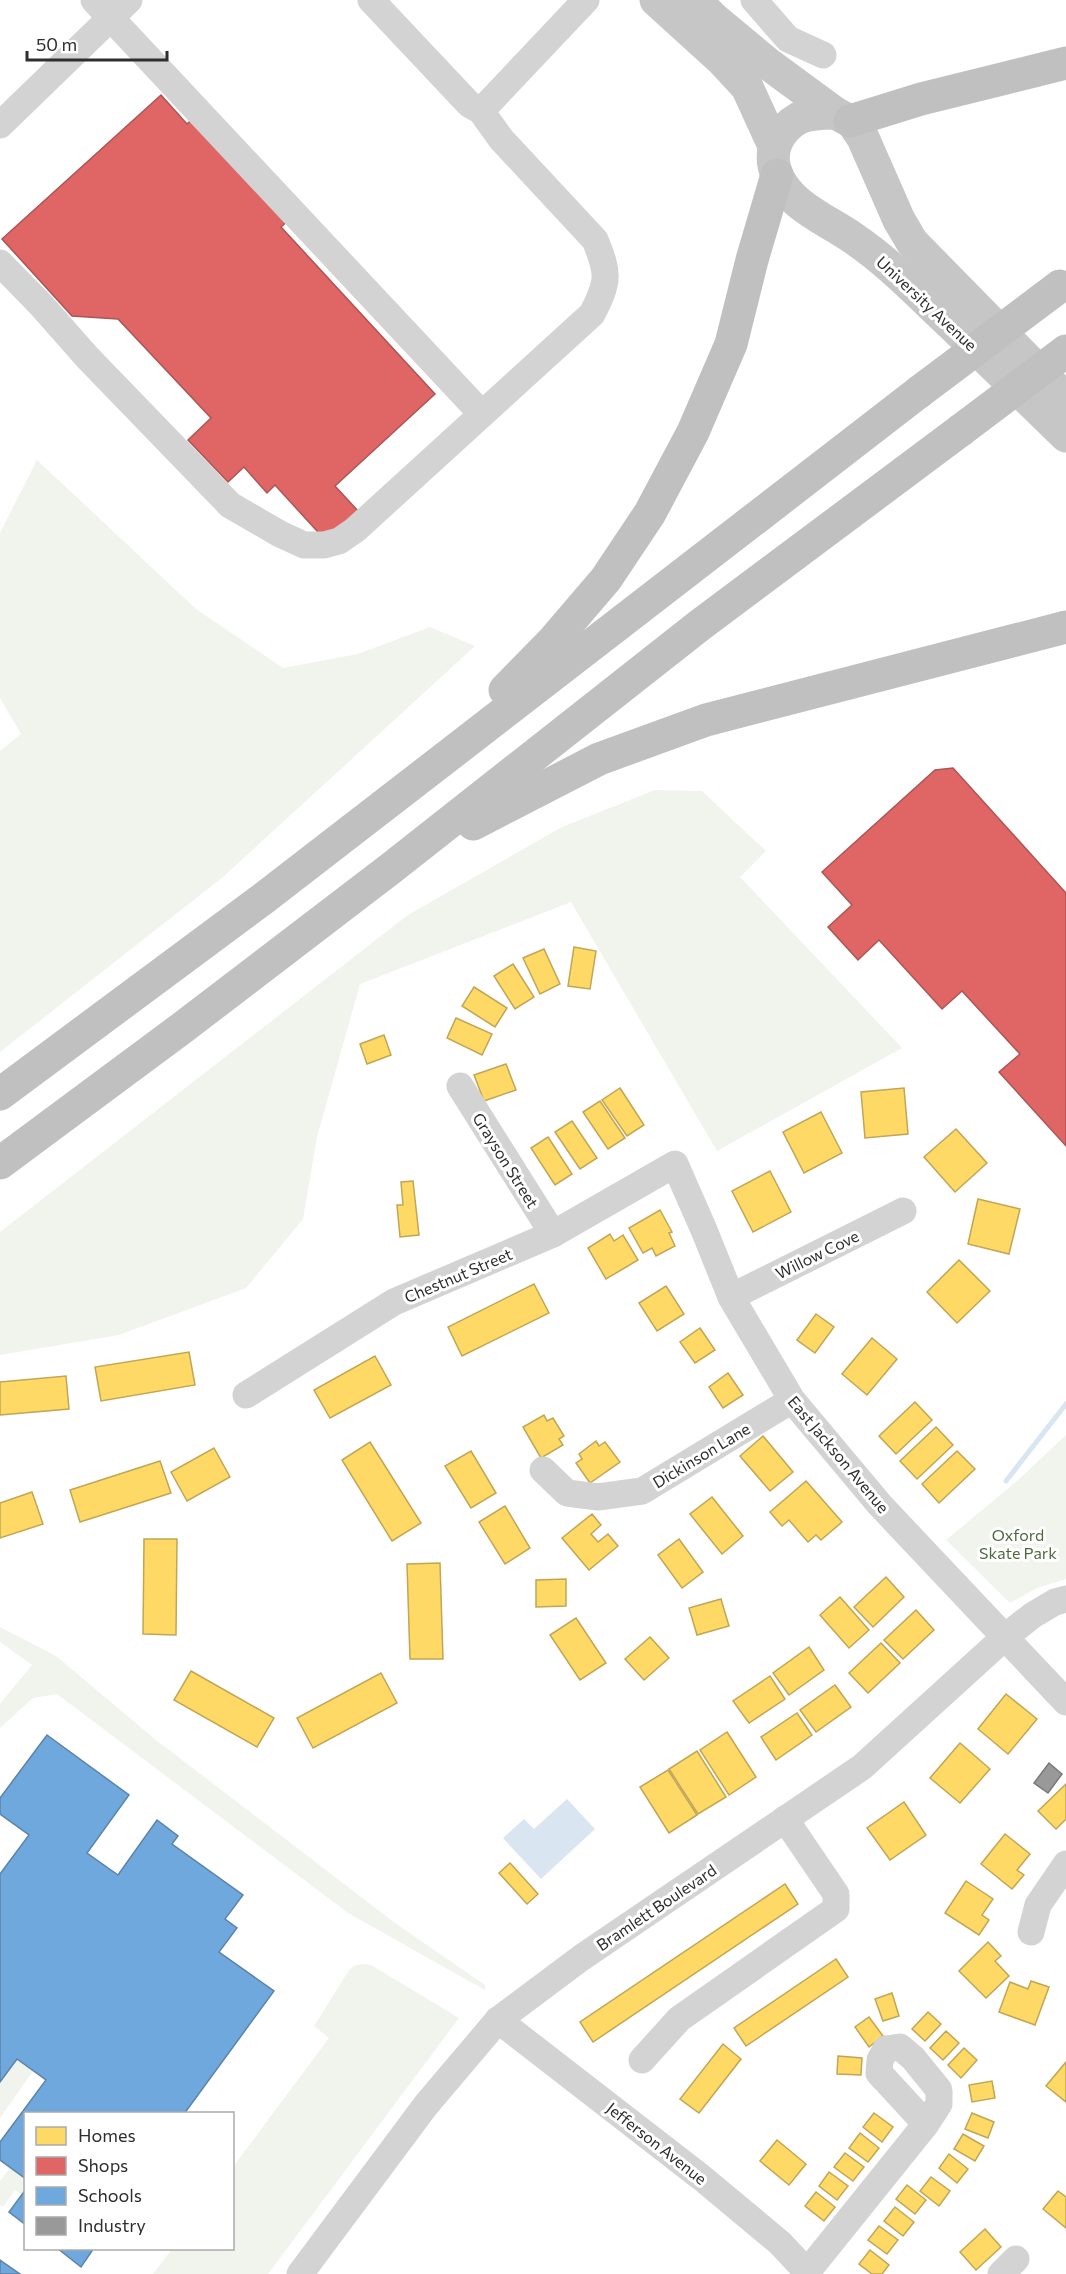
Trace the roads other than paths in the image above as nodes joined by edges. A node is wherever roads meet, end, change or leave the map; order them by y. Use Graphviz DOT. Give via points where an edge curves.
graph roads {
  1 [pos="371,0"];
  2 [pos="586,0"];
  3 [pos="656,0"];
  4 [pos="695,0"];
  5 [pos="754,0"];
  6 [pos="111,6"];
  7 [pos="823,55"];
  8 [pos="1066,63"];
  9 [pos="481,111"];
  10 [pos="843,117"];
  11 [pos="0,125"];
  12 [pos="775,161"];
  13 [pos="0,263"];
  14 [pos="1063,283"];
  15 [pos="1066,351"];
  16 [pos="1066,399"];
  17 [pos="481,413"];
  18 [pos="1066,436"];
  19 [pos="1066,627"];
  20 [pos="422,774"];
  21 [pos="390,869"];
  22 [pos="460,1086"];
  23 [pos="0,1094"];
  24 [pos="0,1163"];
  25 [pos="675,1164"];
  26 [pos="903,1211"];
  27 [pos="553,1234"];
  28 [pos="731,1297"];
  29 [pos="246,1395"];
  30 [pos="792,1400"];
  31 [pos="543,1470"];
  32 [pos="1066,1599"];
  33 [pos="1005,1637"];
  34 [pos="1066,1702"];
  35 [pos="785,1819"];
  36 [pos="1066,1864"];
  37 [pos="1031,1932"];
  38 [pos="498,2020"];
  39 [pos="642,2060"];
  40 [pos="926,2124"];
  41 [pos="808,2273"];
  42 [pos="300,2274"];
  1 -- 9 [label="street" via="469,104"];
  2 -- 9 [label="street"];
  3 -- 12 [label="main road, University Avenue" via="747,87"];
  4 -- 10 [label="main road, University Avenue" via="767,63"];
  5 -- 7 [label="street" via="788,39"];
  6 -- 11 [label="street"];
  6 -- 17 [label="street"];
  8 -- 10 [label="highway"];
  9 -- 17 [label="street" via="501,139 595,240 607,277 592,314"];
  10 -- 12 [label="main road" via="819,113 800,117 784,129"];
  10 -- 16 [label="main road, University Avenue" via="863,138 912,242"];
  12 -- 18 [label="main road, University Avenue" via="790,194 889,265"];
  12 -- 20 [label="highway" via="731,344 693,432 650,513 606,579 553,641"];
  13 -- 17 [label="street" via="230,505 304,544 339,541 355,530"];
  14 -- 20 [label="highway, bridge"];
  15 -- 21 [label="highway, bridge" via="700,625"];
  19 -- 21 [label="highway" via="706,720 599,759"];
  20 -- 23 [label="highway" via="264,898"];
  21 -- 24 [label="highway"];
  22 -- 27 [label="street, Grayson Street"];
  25 -- 27 [label="street, Chestnut Street"];
  25 -- 28 [label="street, East Jackson Avenue"];
  26 -- 28 [label="street, Willow Cove"];
  27 -- 29 [label="street, Chestnut Street" via="393,1302"];
  28 -- 30 [label="street, East Jackson Avenue"];
  30 -- 31 [label="street, Dickinson Lane" via="642,1491 598,1497 567,1493"];
  30 -- 33 [label="street, East Jackson Avenue" via="880,1505"];
  32 -- 33 [label="street, Bramlett Boulevard" via="1034,1615"];
  33 -- 34 [label="street, East Jackson Avenue"];
  33 -- 35 [label="street, Bramlett Boulevard" via="862,1767"];
  35 -- 38 [label="street, Bramlett Boulevard" via="581,1958"];
  35 -- 39 [label="street" via="836,1894 836,1909 679,2019"];
  36 -- 37 [label="street" via="1038,1905"];
  38 -- 41 [label="street, Jefferson Avenue" via="702,2178 780,2243"];
  38 -- 42 [label="street, Bramlett Boulevard" via="426,2105"];
  40 -- 41 [label="street"];
}
